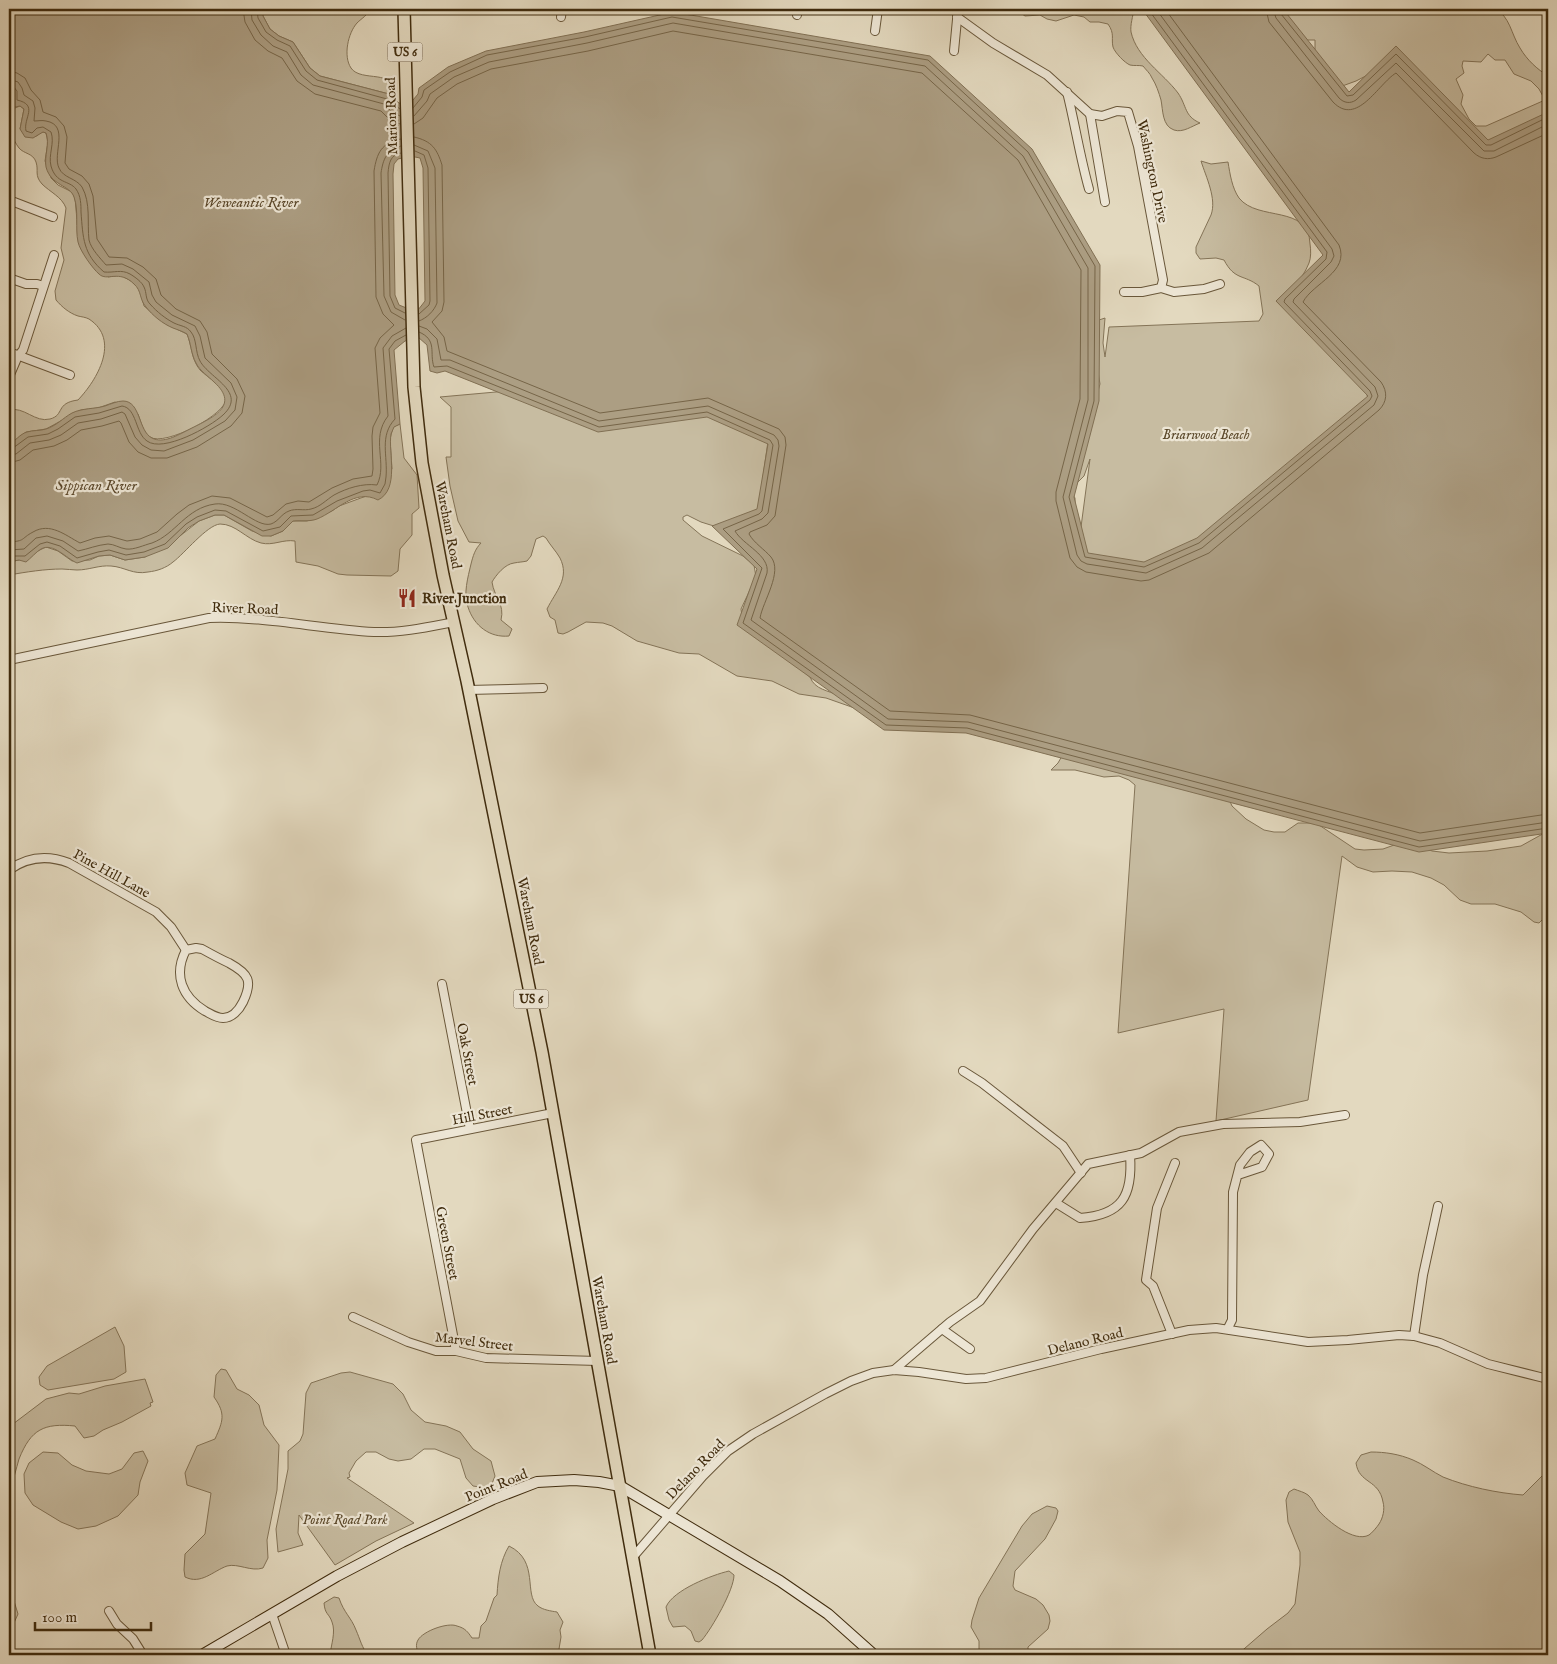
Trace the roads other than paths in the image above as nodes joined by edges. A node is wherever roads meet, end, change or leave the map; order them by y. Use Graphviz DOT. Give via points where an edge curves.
graph roads {
  1 [pos="404,9"];
  2 [pos="878,9"];
  3 [pos="958,13"];
  4 [pos="875,31"];
  5 [pos="954,51"];
  6 [pos="1066,92"];
  7 [pos="1090,114"];
  8 [pos="1089,189"];
  9 [pos="9,200"];
  10 [pos="1105,202"];
  11 [pos="53,217"];
  12 [pos="409,222"];
  13 [pos="54,255"];
  14 [pos="9,278"];
  15 [pos="1220,284"];
  16 [pos="44,286"];
  17 [pos="1161,288"];
  18 [pos="1124,292"];
  19 [pos="9,352"];
  20 [pos="18,356"];
  21 [pos="70,375"];
  22 [pos="9,377"];
  23 [pos="454,622"];
  24 [pos="9,660"];
  25 [pos="543,688"];
  26 [pos="468,690"];
  27 [pos="9,870"];
  28 [pos="186,950"];
  29 [pos="442,984"];
  30 [pos="963,1071"];
  31 [pos="553,1113"];
  32 [pos="1344,1115"];
  33 [pos="470,1129"];
  34 [pos="416,1140"];
  35 [pos="1130,1156"];
  36 [pos="1175,1163"];
  37 [pos="1081,1173"];
  38 [pos="1238,1175"];
  39 [pos="1056,1203"];
  40 [pos="1438,1206"];
  41 [pos="353,1317"];
  42 [pos="1228,1328"];
  43 [pos="942,1329"];
  44 [pos="1172,1334"];
  45 [pos="1414,1336"];
  46 [pos="970,1349"];
  47 [pos="456,1351"];
  48 [pos="598,1361"];
  49 [pos="894,1370"];
  50 [pos="1548,1379"];
  51 [pos="620,1486"];
  52 [pos="668,1515"];
  53 [pos="633,1558"];
  54 [pos="109,1612"];
  55 [pos="272,1614"];
  56 [pos="143,1655"];
  57 [pos="202,1655"];
  58 [pos="286,1655"];
  59 [pos="650,1655"];
  60 [pos="657,1655"];
  61 [pos="671,1655"];
  62 [pos="874,1655"];
  1 -- 12 [label="main road, Marion Road / US 6"];
  2 -- 4 [label="street"];
  3 -- 5 [label="street"];
  3 -- 6 [label="street" via="993,43 1047,75"];
  6 -- 7 [label="street"];
  6 -- 8 [label="street"];
  7 -- 10 [label="street"];
  7 -- 17 [label="street, Washington Drive" via="1102,116 1117,111 1128,112 1140,154 1163,280"];
  9 -- 11 [label="street"];
  12 -- 23 [label="main road, Wareham Road / US 6" via="414,387 422,463"];
  13 -- 16 [label="street"];
  14 -- 16 [label="street"];
  15 -- 17 [label="street" via="1174,292"];
  16 -- 20 [label="street" via="23,350"];
  17 -- 18 [label="street"];
  19 -- 20 [label="street"];
  20 -- 21 [label="street"];
  20 -- 22 [label="street"];
  23 -- 24 [label="street, River Road" via="374,632 241,618 209,618"];
  23 -- 26 [label="main road, Wareham Road / US 6"];
  25 -- 26 [label="street"];
  26 -- 31 [label="main road, Wareham Road / US 6"];
  27 -- 28 [label="street, Pine Hill Lane" via="36,858 69,863 156,912 171,926"];
  28 -- 28 [label="street" via="181,964 187,996 214,1016 232,1015 247,994 249,985 245,974 202,949"];
  29 -- 33 [label="street, Oak Street"];
  30 -- 37 [label="street" via="982,1082 1063,1146"];
  31 -- 33 [label="street, Hill Street"];
  31 -- 48 [label="main road, Wareham Road / US 6"];
  32 -- 35 [label="street" via="1300,1122 1224,1124 1179,1132"];
  33 -- 34 [label="street, Hill Street"];
  34 -- 47 [label="street, Green Street"];
  35 -- 37 [label="street" via="1088,1164"];
  35 -- 39 [label="street" via="1131,1172 1124,1197 1104,1215 1080,1218"];
  36 -- 44 [label="street" via="1157,1208 1146,1280 1153,1286"];
  37 -- 39 [label="street"];
  38 -- 42 [label="street" via="1233,1192 1232,1320"];
  39 -- 43 [label="street" via="980,1301"];
  40 -- 45 [label="street"];
  41 -- 47 [label="street, Marvel Street" via="417,1345 436,1351"];
  42 -- 44 [label="street, Delano Road"];
  42 -- 45 [label="street, Delano Road" via="1308,1342"];
  43 -- 46 [label="street"];
  43 -- 49 [label="street"];
  44 -- 49 [label="street, Delano Road" via="986,1378 966,1379"];
  45 -- 50 [label="street, Delano Road" via="1440,1343 1488,1364"];
  47 -- 48 [label="street, Marvel Street" via="486,1358"];
  48 -- 51 [label="main road, Wareham Road / US 6"];
  49 -- 52 [label="street, Delano Road" via="852,1381 743,1440 716,1461"];
  51 -- 52 [label="street, Point Road"];
  51 -- 53 [label="main road, Wareham Road / US 6"];
  51 -- 55 [label="street, Point Road" via="574,1480 537,1482 402,1542"];
  52 -- 53 [label="street, Delano Road"];
  52 -- 62 [label="street, Point Road" via="780,1581 828,1614"];
  53 -- 59 [label="main road, Wareham Road / US 6"];
  54 -- 56 [label="street"];
  55 -- 57 [label="street, Point Road"];
  55 -- 58 [label="street"];
  60 -- 61 [label="street"];
}
